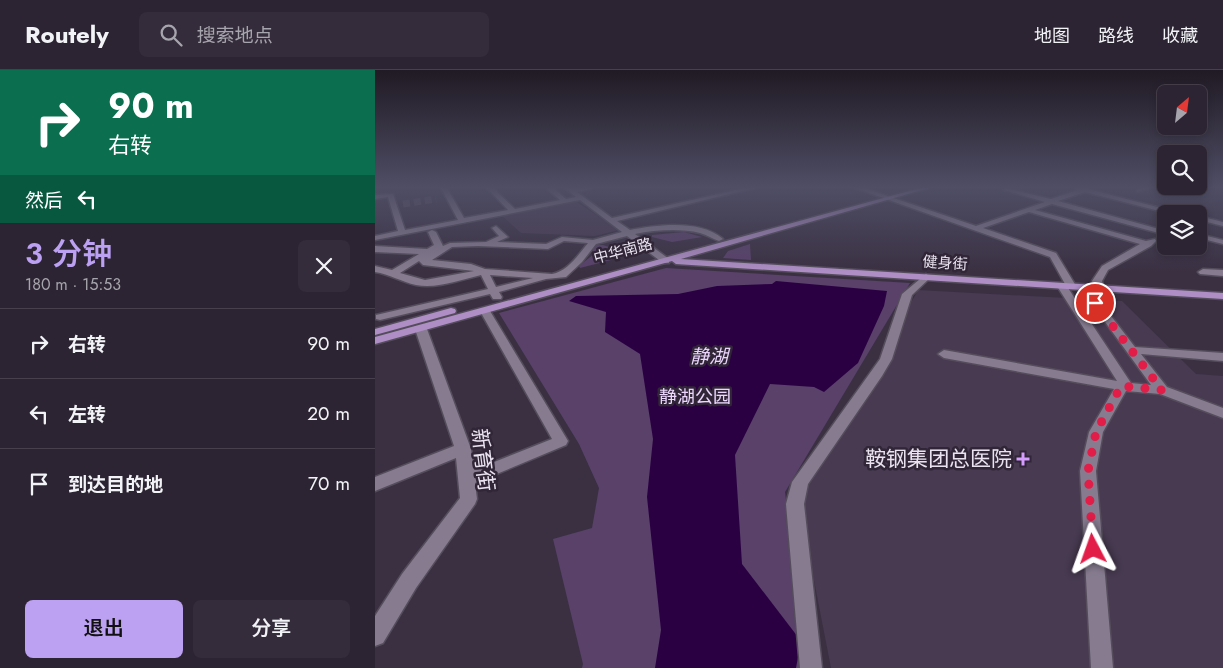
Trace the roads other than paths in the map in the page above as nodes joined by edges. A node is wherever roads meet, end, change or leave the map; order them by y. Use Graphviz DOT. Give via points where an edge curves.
graph roads {
  1 [pos="397,216"];
  2 [pos="458,216"];
  3 [pos="490,216"];
  4 [pos="605,216"];
  5 [pos="628,216"];
  6 [pos="809,216"];
  7 [pos="820,216"];
  8 [pos="940,216"];
  9 [pos="1012,216"];
  10 [pos="1050,216"];
  11 [pos="1105,216"];
  12 [pos="611,220"];
  13 [pos="1207,220"];
  14 [pos="462,222"];
  15 [pos="1223,224"];
  16 [pos="496,228"];
  17 [pos="977,228"];
  18 [pos="1157,230"];
  19 [pos="432,232"];
  20 [pos="402,233"];
  21 [pos="629,233"];
  22 [pos="375,238"];
  23 [pos="1157,238"];
  24 [pos="1207,238"];
  25 [pos="719,239"];
  26 [pos="593,242"];
  27 [pos="1223,242"];
  28 [pos="478,244"];
  29 [pos="1148,244"];
  30 [pos="375,249"];
  31 [pos="428,252"];
  32 [pos="662,258"];
  33 [pos="375,270"];
  34 [pos="484,272"];
  35 [pos="1203,272"];
  36 [pos="394,273"];
  37 [pos="1223,273"];
  38 [pos="551,277"];
  39 [pos="926,277"];
  40 [pos="1066,286"];
  41 [pos="1083,287"];
  42 [pos="1099,288"];
  43 [pos="496,295"];
  44 [pos="1223,296"];
  45 [pos="485,311"];
  46 [pos="380,318"];
  47 [pos="421,328"];
  48 [pos="375,332"];
  49 [pos="375,341"];
  50 [pos="1131,350"];
  51 [pos="944,354"];
  52 [pos="1223,357"];
  53 [pos="1125,387"];
  54 [pos="1162,390"];
  55 [pos="1223,414"];
  56 [pos="463,449"];
  57 [pos="467,480"];
  58 [pos="375,484"];
  59 [pos="375,635"];
  60 [pos="811,668"];
  61 [pos="1102,668"];
  1 -- 20 [label="street"];
  2 -- 14 [label="street"];
  3 -- 14 [label="street"];
  4 -- 12 [label="street"];
  5 -- 12 [label="street"];
  6 -- 25 [label="main road, 中华南路"];
  7 -- 32 [label="main road, 中华南路" via="705,250"];
  8 -- 17 [label="street"];
  9 -- 17 [label="street"];
  10 -- 29 [label="street"];
  11 -- 18 [label="street"];
  12 -- 21 [label="street"];
  13 -- 15 [label="street"];
  14 -- 20 [label="street"];
  16 -- 28 [label="street" via="504,237"];
  17 -- 40 [label="street" via="1053,254"];
  19 -- 31 [label="street" via="439,246"];
  20 -- 22 [label="street"];
  21 -- 25 [label="street" via="650,229 690,229"];
  21 -- 26 [label="street"];
  21 -- 32 [label="street"];
  23 -- 29 [label="street"];
  24 -- 27 [label="street"];
  25 -- 32 [label="main road, 中华南路"];
  26 -- 28 [label="street" via="562,239 548,246"];
  26 -- 38 [label="street" via="563,275"];
  28 -- 34 [label="street" via="450,245 423,262"];
  29 -- 42 [label="street" via="1105,268 1097,281"];
  30 -- 31 [label="street"];
  31 -- 36 [label="street"];
  32 -- 39 [label="main road, 健身街"];
  32 -- 43 [label="main road, 中华南路"];
  32 -- 45 [label="main road"];
  33 -- 36 [label="street"];
  34 -- 36 [label="street" via="433,282 418,282"];
  34 -- 38 [label="street"];
  34 -- 43 [label="street"];
  35 -- 37 [label="street"];
  38 -- 43 [label="street"];
  39 -- 40 [label="main road, 健身街"];
  39 -- 60 [label="street" via="907,294 886,359 876,376 800,482 795,504"];
  40 -- 41 [label="main road, 健身街"];
  40 -- 53 [label="street"];
  41 -- 42 [label="main road, 健身街"];
  41 -- 50 [label="street"];
  42 -- 44 [label="main road, 健身街"];
  43 -- 46 [label="street"];
  43 -- 48 [label="main road, 中华南路"];
  45 -- 47 [label="main road"];
  45 -- 57 [label="street" via="561,440"];
  47 -- 49 [label="main road"];
  47 -- 56 [label="street, 新育街"];
  50 -- 52 [label="street"];
  50 -- 54 [label="street"];
  51 -- 53 [label="street"];
  53 -- 54 [label="street"];
  53 -- 61 [label="street" via="1096,432 1088,471"];
  54 -- 55 [label="street"];
  56 -- 57 [label="street, 新育街"];
  56 -- 58 [label="street"];
  57 -- 59 [label="street, 新育街" via="469,499 409,581"];
}
